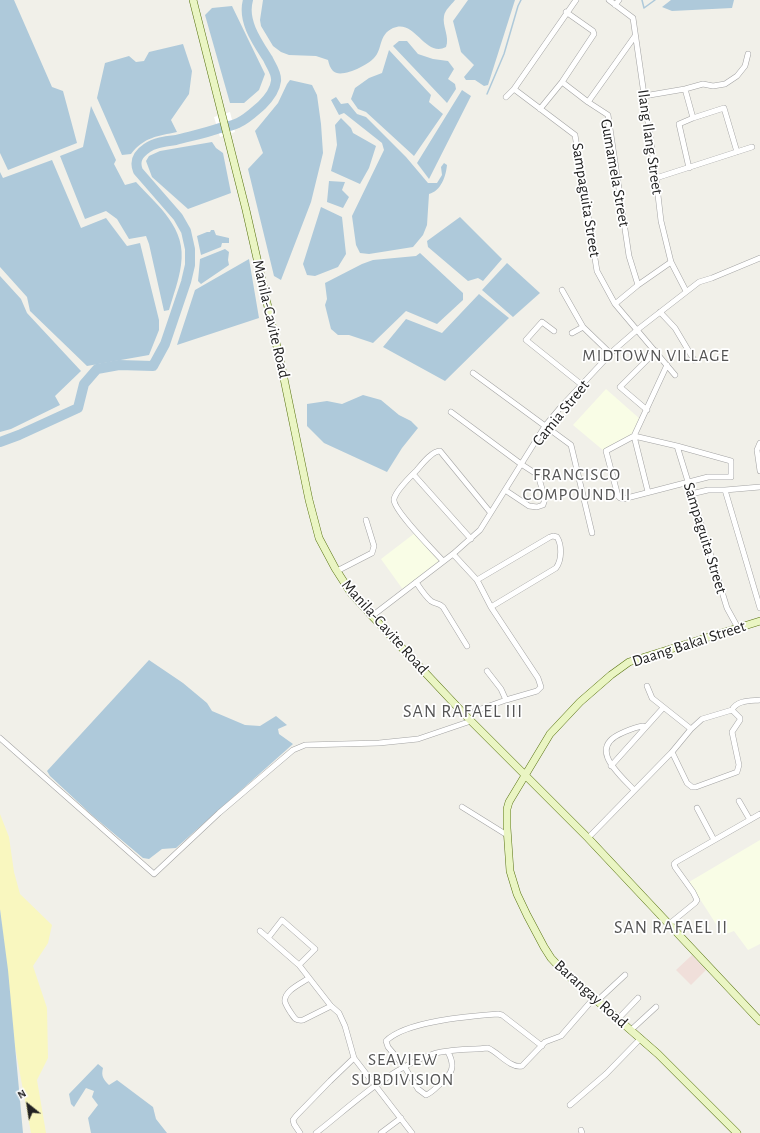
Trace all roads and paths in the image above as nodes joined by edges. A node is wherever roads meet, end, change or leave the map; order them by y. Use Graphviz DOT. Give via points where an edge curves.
graph roads {
  1 [pos="193,0"];
  2 [pos="576,0"];
  3 [pos="609,0"];
  4 [pos="619,0"];
  5 [pos="616,5"];
  6 [pos="566,12"];
  7 [pos="635,36"];
  8 [pos="748,54"];
  9 [pos="562,82"];
  10 [pos="514,89"];
  11 [pos="685,89"];
  12 [pos="644,96"];
  13 [pos="506,97"];
  14 [pos="588,102"];
  15 [pos="540,109"];
  16 [pos="693,118"];
  17 [pos="752,146"];
  18 [pos="737,152"];
  19 [pos="689,168"];
  20 [pos="656,178"];
  21 [pos="760,258"];
  22 [pos="671,262"];
  23 [pos="638,285"];
  24 [pos="562,290"];
  25 [pos="686,291"];
  26 [pos="615,304"];
  27 [pos="660,312"];
  28 [pos="583,326"];
  29 [pos="637,330"];
  30 [pos="554,331"];
  31 [pos="572,333"];
  32 [pos="656,351"];
  33 [pos="611,354"];
  34 [pos="694,360"];
  35 [pos="667,365"];
  36 [pos="473,373"];
  37 [pos="675,375"];
  38 [pos="582,385"];
  39 [pos="647,410"];
  40 [pos="451,412"];
  41 [pos="545,426"];
  42 [pos="634,436"];
  43 [pos="760,443"];
  44 [pos="678,446"];
  45 [pos="521,464"];
  46 [pos="760,471"];
  47 [pos="413,474"];
  48 [pos="688,481"];
  49 [pos="760,488"];
  50 [pos="505,490"];
  51 [pos="725,490"];
  52 [pos="648,492"];
  53 [pos="691,494"];
  54 [pos="490,512"];
  55 [pos="366,520"];
  56 [pos="592,533"];
  57 [pos="471,539"];
  58 [pos="453,554"];
  59 [pos="443,561"];
  60 [pos="337,571"];
  61 [pos="477,580"];
  62 [pos="416,582"];
  63 [pos="491,607"];
  64 [pos="760,608"];
  65 [pos="372,616"];
  66 [pos="760,621"];
  67 [pos="738,628"];
  68 [pos="467,646"];
  69 [pos="487,672"];
  70 [pos="647,686"];
  71 [pos="506,700"];
  72 [pos="760,700"];
  73 [pos="663,708"];
  74 [pos="732,710"];
  75 [pos="475,711"];
  76 [pos="468,716"];
  77 [pos="646,727"];
  78 [pos="691,730"];
  79 [pos="0,738"];
  80 [pos="672,752"];
  81 [pos="612,766"];
  82 [pos="525,776"];
  83 [pos="634,790"];
  84 [pos="739,801"];
  85 [pos="462,807"];
  86 [pos="698,808"];
  87 [pos="760,814"];
  88 [pos="750,820"];
  89 [pos="507,835"];
  90 [pos="588,838"];
  91 [pos="714,840"];
  92 [pos="668,925"];
  93 [pos="260,931"];
  94 [pos="268,938"];
  95 [pos="298,965"];
  96 [pos="625,975"];
  97 [pos="309,978"];
  98 [pos="638,998"];
  99 [pos="595,1000"];
  100 [pos="331,1006"];
  101 [pos="656,1007"];
  102 [pos="618,1019"];
  103 [pos="760,1021"];
  104 [pos="630,1030"];
  105 [pos="641,1038"];
  106 [pos="542,1046"];
  107 [pos="448,1052"];
  108 [pos="354,1058"];
  109 [pos="404,1066"];
  110 [pos="376,1086"];
  111 [pos="570,1106"];
  112 [pos="401,1118"];
  113 [pos="300,1133"];
  114 [pos="316,1133"];
  115 [pos="381,1133"];
  116 [pos="412,1133"];
  117 [pos="737,1133"];
  1 -- 60 [label="main road, Manila-Cavite Road" via="245,204 309,500 319,538"];
  2 -- 6 [label="street"];
  3 -- 5 [label="street, Ilang Ilang Street"];
  4 -- 5 [label="street"];
  5 -- 7 [label="street, Ilang Ilang Street" via="633,18"];
  6 -- 9 [label="street" via="594,34"];
  6 -- 10 [label="street"];
  7 -- 12 [label="street, Ilang Ilang Street"];
  7 -- 14 [label="street"];
  8 -- 11 [label="street" via="745,66 738,76 725,84 703,84"];
  9 -- 14 [label="street, Gumamela Street"];
  9 -- 15 [label="street"];
  10 -- 13 [label="street"];
  10 -- 15 [label="street, Sampaguita Street"];
  11 -- 12 [label="street"];
  11 -- 16 [label="street"];
  12 -- 20 [label="street, Ilang Ilang Street"];
  14 -- 23 [label="street, Gumamela Street" via="608,115 629,256"];
  15 -- 26 [label="street, Sampaguita Street" via="575,135 598,271"];
  16 -- 18 [label="street" via="724,108"];
  16 -- 19 [label="street" via="679,124"];
  17 -- 18 [label="street"];
  18 -- 19 [label="street"];
  19 -- 20 [label="street"];
  20 -- 22 [label="street, Ilang Ilang Street" via="661,221"];
  21 -- 25 [label="street, Camia Street" via="699,282"];
  22 -- 23 [label="street"];
  22 -- 25 [label="street, Ilang Ilang Street"];
  23 -- 26 [label="street"];
  24 -- 28 [label="street"];
  25 -- 27 [label="street, Camia Street"];
  26 -- 29 [label="street, Sampaguita Street"];
  27 -- 29 [label="street, Camia Street"];
  27 -- 34 [label="street" via="675,328"];
  28 -- 31 [label="street"];
  28 -- 33 [label="street"];
  29 -- 32 [label="street, Sampaguita Street"];
  29 -- 33 [label="street, Camia Street"];
  30 -- 38 [label="street" via="542,322 526,340"];
  32 -- 35 [label="street, Sampaguita Street"];
  32 -- 39 [label="street" via="620,387"];
  33 -- 38 [label="street, Camia Street"];
  35 -- 37 [label="street, Sampaguita Street"];
  35 -- 39 [label="street"];
  36 -- 41 [label="street"];
  38 -- 41 [label="street, Camia Street"];
  39 -- 42 [label="street"];
  40 -- 45 [label="street"];
  41 -- 45 [label="street, Camia Street"];
  41 -- 56 [label="street" via="571,445"];
  42 -- 44 [label="street"];
  42 -- 52 [label="street"];
  42 -- 52 [label="street" via="606,451 620,498"];
  43 -- 46 [label="street" via="757,450"];
  44 -- 48 [label="street, Sampaguita Street"];
  44 -- 48 [label="street" via="731,461 730,477 708,477"];
  45 -- 50 [label="street, Camia Street"];
  45 -- 50 [label="street" via="538,475 546,498 543,505 529,506"];
  47 -- 54 [label="street" via="434,452 440,451"];
  47 -- 57 [label="street"];
  47 -- 59 [label="street" via="398,491 394,504"];
  48 -- 52 [label="street"];
  48 -- 53 [label="street, Sampaguita Street"];
  49 -- 51 [label="street"];
  50 -- 54 [label="street, Camia Street"];
  51 -- 53 [label="street"];
  51 -- 64 [label="street"];
  53 -- 67 [label="street, Sampaguita Street" via="727,608"];
  54 -- 57 [label="street, Camia Street" via="480,530"];
  55 -- 60 [label="street" via="374,546 372,552"];
  57 -- 58 [label="street, Camia Street"];
  58 -- 59 [label="street, Camia Street"];
  58 -- 61 [label="street"];
  59 -- 62 [label="street, Camia Street"];
  60 -- 65 [label="main road, Manila-Cavite Road" via="351,593"];
  61 -- 63 [label="street"];
  61 -- 63 [label="street" via="550,537 557,537 559,540 560,563 556,568"];
  62 -- 65 [label="street, Camia Street"];
  62 -- 68 [label="street" via="430,600 443,606"];
  63 -- 71 [label="street" via="538,678 541,687 538,691"];
  65 -- 76 [label="main road, Manila-Cavite Road"];
  66 -- 67 [label="main road, Daang Bakal Street"];
  67 -- 82 [label="main road, Daang Bakal Street" via="625,664 585,698 550,734"];
  69 -- 71 [label="street" via="501,689"];
  70 -- 73 [label="street" via="652,698"];
  71 -- 75 [label="street"];
  72 -- 74 [label="street" via="736,704"];
  73 -- 77 [label="street"];
  73 -- 78 [label="street"];
  74 -- 78 [label="street" via="702,719"];
  74 -- 80 [label="street" via="740,718 732,732 739,765 737,772 692,787 687,783"];
  76 -- 79 [label="street" via="418,739 305,745 293,750 219,813 154,874"];
  76 -- 82 [label="main road, Manila-Cavite Road"];
  77 -- 81 [label="street"];
  77 -- 81 [label="street" via="638,726 611,739 606,756"];
  78 -- 80 [label="street"];
  80 -- 83 [label="street"];
  81 -- 83 [label="street"];
  82 -- 89 [label="main road, Barangay Road" via="509,802"];
  82 -- 90 [label="main road, Manila-Cavite Road"];
  83 -- 90 [label="street"];
  84 -- 88 [label="street"];
  85 -- 89 [label="street"];
  86 -- 91 [label="street"];
  87 -- 88 [label="street"];
  88 -- 91 [label="street"];
  89 -- 99 [label="main road, Barangay Road" via="513,884 527,916 547,952"];
  90 -- 92 [label="main road, Manila-Cavite Road"];
  91 -- 92 [label="street" via="674,864 697,900"];
  92 -- 103 [label="main road, Manila-Cavite Road"];
  93 -- 94 [label="street"];
  94 -- 95 [label="street"];
  94 -- 95 [label="street" via="282,920 315,949"];
  95 -- 97 [label="street"];
  96 -- 99 [label="street"];
  97 -- 100 [label="street"];
  97 -- 100 [label="street" via="285,997 285,1002 295,1019 303,1020"];
  98 -- 102 [label="street"];
  99 -- 102 [label="main road, Barangay Road"];
  99 -- 106 [label="street" via="561,1036 545,1042"];
  100 -- 108 [label="street" via="342,1019"];
  101 -- 104 [label="street"];
  102 -- 104 [label="main road, Barangay Road"];
  104 -- 105 [label="main road, Barangay Road"];
  105 -- 111 [label="street"];
  105 -- 117 [label="main road, Barangay Road"];
  106 -- 107 [label="street" via="518,1067 488,1048"];
  106 -- 109 [label="street" via="498,1014 439,1021 411,1027 386,1041"];
  107 -- 109 [label="street" via="434,1054"];
  107 -- 109 [label="street" via="453,1069 448,1078 426,1095 418,1089"];
  108 -- 110 [label="street"];
  108 -- 113 [label="street" via="293,1120"];
  109 -- 110 [label="street"];
  110 -- 112 [label="street"];
  110 -- 114 [label="street"];
  112 -- 115 [label="street"];
  112 -- 116 [label="street"];
}
